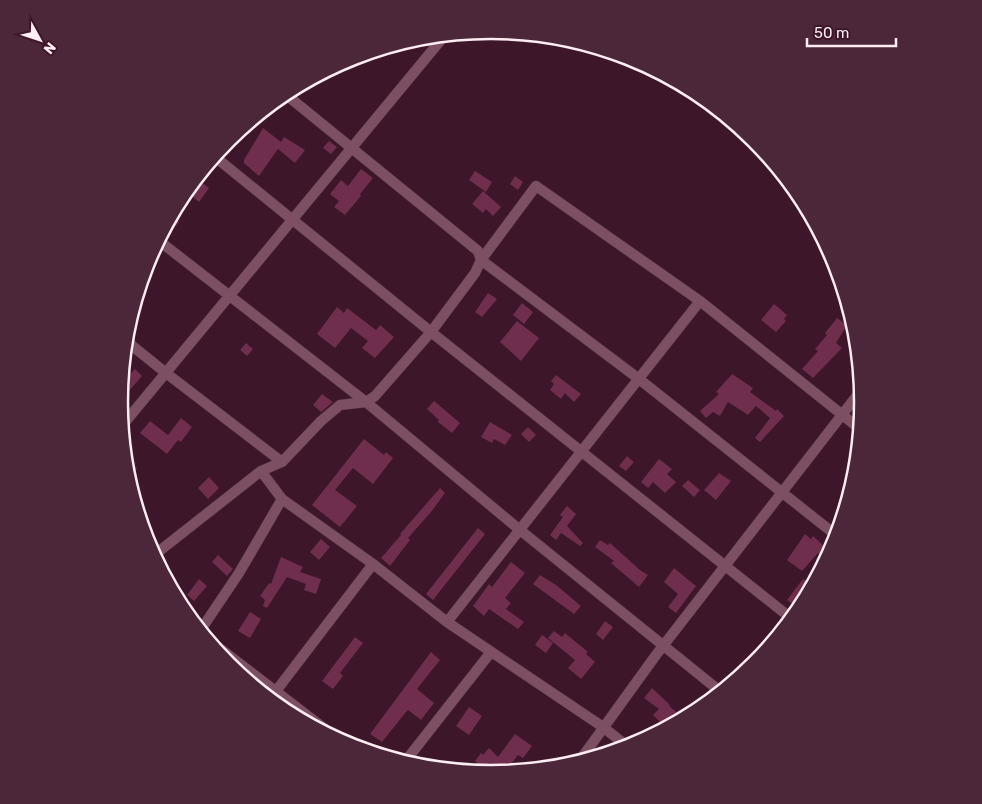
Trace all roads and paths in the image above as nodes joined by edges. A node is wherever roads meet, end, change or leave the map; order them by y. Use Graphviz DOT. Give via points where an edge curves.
graph roads {
  1 [pos="438,43"];
  2 [pos="291,99"];
  3 [pos="352,148"];
  4 [pos="220,160"];
  5 [pos="293,219"];
  6 [pos="163,244"];
  7 [pos="481,260"];
  8 [pos="229,296"];
  9 [pos="700,301"];
  10 [pos="431,332"];
  11 [pos="132,346"];
  12 [pos="166,373"];
  13 [pos="639,378"];
  14 [pos="854,399"];
  15 [pos="366,402"];
  16 [pos="842,414"];
  17 [pos="129,419"];
  18 [pos="853,423"];
  19 [pos="582,451"];
  20 [pos="282,462"];
  21 [pos="261,471"];
  22 [pos="782,492"];
  23 [pos="282,499"];
  24 [pos="520,530"];
  25 [pos="831,531"];
  26 [pos="159,551"];
  27 [pos="373,564"];
  28 [pos="725,565"];
  29 [pos="786,614"];
  30 [pos="447,622"];
  31 [pos="205,625"];
  32 [pos="663,645"];
  33 [pos="491,652"];
  34 [pos="234,659"];
  35 [pos="715,687"];
  36 [pos="276,691"];
  37 [pos="311,718"];
  38 [pos="603,728"];
  39 [pos="621,741"];
  40 [pos="585,753"];
  41 [pos="410,756"];
  1 -- 3 [label="street"];
  2 -- 3 [label="street"];
  3 -- 5 [label="street"];
  3 -- 7 [label="street" via="478,251"];
  4 -- 5 [label="street"];
  5 -- 8 [label="street"];
  5 -- 10 [label="street"];
  6 -- 8 [label="street"];
  7 -- 9 [label="street" via="536,186"];
  7 -- 10 [label="street"];
  7 -- 13 [label="street"];
  8 -- 12 [label="street"];
  8 -- 15 [label="street"];
  9 -- 13 [label="street"];
  9 -- 16 [label="street"];
  10 -- 15 [label="street" via="375,396"];
  10 -- 19 [label="street"];
  11 -- 12 [label="street"];
  12 -- 17 [label="street"];
  12 -- 20 [label="street"];
  13 -- 19 [label="street"];
  13 -- 22 [label="street"];
  14 -- 16 [label="street"];
  15 -- 20 [label="street" via="340,405"];
  15 -- 24 [label="street"];
  16 -- 18 [label="street"];
  16 -- 22 [label="street"];
  19 -- 24 [label="street"];
  19 -- 28 [label="street"];
  20 -- 21 [label="street"];
  21 -- 23 [label="street"];
  21 -- 26 [label="street"];
  22 -- 25 [label="street"];
  22 -- 28 [label="street"];
  23 -- 27 [label="street"];
  23 -- 31 [label="street"];
  24 -- 30 [label="street"];
  24 -- 32 [label="street"];
  27 -- 30 [label="street"];
  27 -- 36 [label="street"];
  28 -- 29 [label="street"];
  28 -- 32 [label="street"];
  30 -- 33 [label="street"];
  32 -- 35 [label="street"];
  32 -- 38 [label="street"];
  33 -- 38 [label="street"];
  33 -- 41 [label="street"];
  34 -- 36 [label="street"];
  36 -- 37 [label="street"];
  38 -- 39 [label="street"];
  38 -- 40 [label="street"];
}
